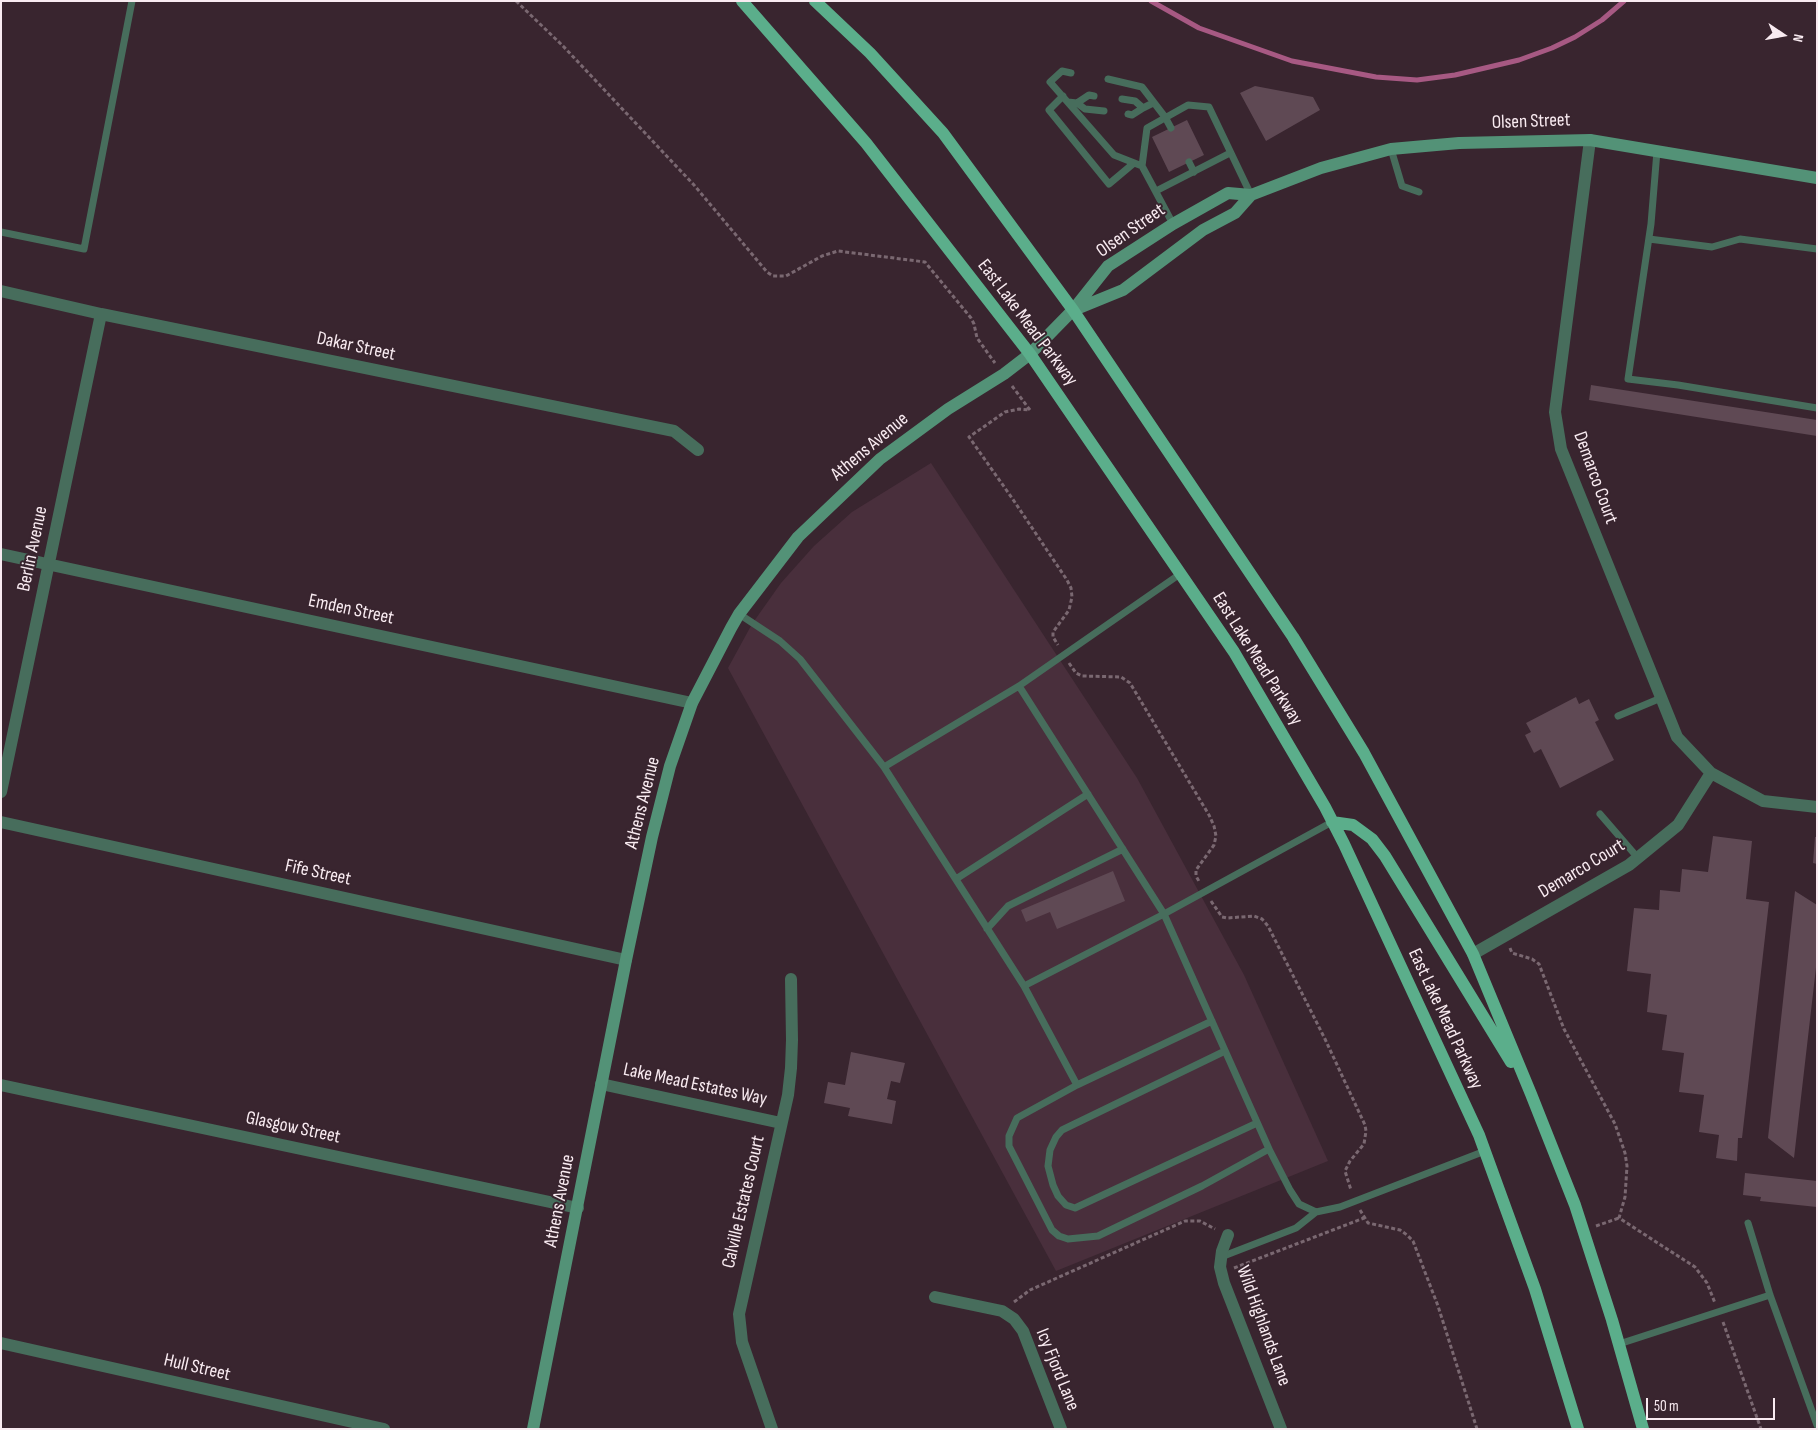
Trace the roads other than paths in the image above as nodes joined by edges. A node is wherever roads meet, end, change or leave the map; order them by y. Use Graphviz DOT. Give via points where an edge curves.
graph roads {
  1 [pos="132,1"];
  2 [pos="742,1"];
  3 [pos="815,1"];
  4 [pos="1071,73"];
  5 [pos="1108,79"];
  6 [pos="1094,96"];
  7 [pos="1065,99"];
  8 [pos="1122,99"];
  9 [pos="1077,103"];
  10 [pos="1153,103"];
  11 [pos="1142,108"];
  12 [pos="1104,111"];
  13 [pos="1128,114"];
  14 [pos="1165,118"];
  15 [pos="1171,128"];
  16 [pos="1590,140"];
  17 [pos="1391,149"];
  18 [pos="1658,151"];
  19 [pos="1230,153"];
  20 [pos="1134,162"];
  21 [pos="1189,162"];
  22 [pos="1142,166"];
  23 [pos="1194,172"];
  24 [pos="1817,178"];
  25 [pos="1156,192"];
  26 [pos="1419,192"];
  27 [pos="1251,195"];
  28 [pos="1173,224"];
  29 [pos="1,232"];
  30 [pos="1649,240"];
  31 [pos="1817,249"];
  32 [pos="1,291"];
  33 [pos="1073,310"];
  34 [pos="102,314"];
  35 [pos="1051,332"];
  36 [pos="1030,354"];
  37 [pos="1817,408"];
  38 [pos="698,450"];
  39 [pos="1,554"];
  40 [pos="49,564"];
  41 [pos="1180,574"];
  42 [pos="739,614"];
  43 [pos="1019,686"];
  44 [pos="1661,698"];
  45 [pos="692,703"];
  46 [pos="1618,716"];
  47 [pos="884,767"];
  48 [pos="1711,773"];
  49 [pos="1,792"];
  50 [pos="1088,794"];
  51 [pos="1817,807"];
  52 [pos="1600,814"];
  53 [pos="1,822"];
  54 [pos="1332,822"];
  55 [pos="1123,849"];
  56 [pos="1638,858"];
  57 [pos="956,879"];
  58 [pos="1164,914"];
  59 [pos="987,929"];
  60 [pos="1473,954"];
  61 [pos="626,960"];
  62 [pos="790,979"];
  63 [pos="1024,986"];
  64 [pos="1212,1021"];
  65 [pos="1225,1051"];
  66 [pos="601,1084"];
  67 [pos="1,1085"];
  68 [pos="1076,1085"];
  69 [pos="1531,1094"];
  70 [pos="782,1123"];
  71 [pos="1257,1123"];
  72 [pos="1269,1149"];
  73 [pos="1484,1151"];
  74 [pos="578,1208"];
  75 [pos="1316,1212"];
  76 [pos="1748,1223"];
  77 [pos="1228,1235"];
  78 [pos="1221,1258"];
  79 [pos="1770,1295"];
  80 [pos="935,1297"];
  81 [pos="1,1343"];
  82 [pos="1619,1344"];
  83 [pos="1817,1425"];
  84 [pos="384,1429"];
  85 [pos="533,1429"];
  86 [pos="772,1429"];
  87 [pos="1061,1429"];
  88 [pos="1281,1429"];
  89 [pos="1578,1429"];
  90 [pos="1643,1429"];
  1 -- 29 [label="lane" via="84,249"];
  2 -- 36 [label="main road, East Lake Mead Parkway" via="866,143"];
  3 -- 33 [label="main road" via="870,53 944,133"];
  4 -- 7 [label="lane" via="1062,71 1050,82"];
  5 -- 10 [label="lane" via="1142,87"];
  6 -- 9 [label="lane" via="1089,95"];
  7 -- 9 [label="lane"];
  7 -- 20 [label="lane" via="1114,155"];
  7 -- 20 [label="lane" via="1049,110 1109,184"];
  8 -- 11 [label="lane" via="1135,101"];
  9 -- 12 [label="lane" via="1085,109"];
  10 -- 11 [label="lane"];
  10 -- 14 [label="lane"];
  11 -- 13 [label="lane"];
  14 -- 15 [label="lane"];
  14 -- 19 [label="lane" via="1188,105 1209,107"];
  14 -- 22 [label="lane" via="1147,128"];
  16 -- 17 [label="street, Olsen Street" via="1459,143"];
  16 -- 18 [label="street, Olsen Street"];
  16 -- 44 [label="street, Demarco Court" via="1555,412 1560,449"];
  17 -- 26 [label="lane" via="1402,186"];
  17 -- 27 [label="street, Olsen Street" via="1321,168"];
  18 -- 24 [label="street, Olsen Street"];
  18 -- 30 [label="lane"];
  19 -- 23 [label="lane"];
  19 -- 27 [label="lane"];
  20 -- 22 [label="lane"];
  21 -- 23 [label="lane"];
  22 -- 25 [label="lane"];
  23 -- 25 [label="lane"];
  25 -- 28 [label="lane"];
  27 -- 28 [label="street, Olsen Street" via="1228,193"];
  27 -- 33 [label="street, Olsen Street" via="1235,212 1203,230 1123,290"];
  28 -- 33 [label="street, Olsen Street" via="1108,266"];
  30 -- 31 [label="lane" via="1712,247 1740,240"];
  30 -- 37 [label="lane" via="1628,379"];
  32 -- 34 [label="street, Dakar Street"];
  33 -- 35 [label="street, Olsen Street"];
  33 -- 60 [label="main road" via="1293,637 1364,752"];
  34 -- 38 [label="street, Dakar Street" via="674,430"];
  34 -- 40 [label="street, Berlin Avenue"];
  35 -- 36 [label="street, Athens Avenue"];
  36 -- 41 [label="main road, East Lake Mead Parkway"];
  36 -- 42 [label="street, Athens Avenue" via="880,459 798,536"];
  39 -- 40 [label="street, Emden Street"];
  40 -- 45 [label="street, Emden Street"];
  40 -- 49 [label="street, Berlin Avenue"];
  41 -- 43 [label="lane"];
  41 -- 54 [label="main road, East Lake Mead Parkway" via="1234,652"];
  42 -- 45 [label="street, Athens Avenue"];
  42 -- 47 [label="lane" via="780,641 800,659"];
  43 -- 47 [label="lane"];
  43 -- 50 [label="lane"];
  44 -- 46 [label="lane"];
  44 -- 48 [label="street, Demarco Court" via="1677,737"];
  45 -- 61 [label="street, Athens Avenue" via="670,766"];
  47 -- 57 [label="lane"];
  48 -- 51 [label="street, Demarco Court" via="1764,801"];
  48 -- 56 [label="street, Demarco Court" via="1678,825"];
  50 -- 55 [label="lane"];
  50 -- 57 [label="lane"];
  52 -- 56 [label="lane"];
  53 -- 61 [label="street, Fife Street"];
  54 -- 58 [label="lane"];
  54 -- 69 [label="main road" via="1353,825 1372,839 1385,856"];
  54 -- 73 [label="main road, East Lake Mead Parkway"];
  55 -- 58 [label="lane"];
  55 -- 59 [label="lane" via="1008,906"];
  56 -- 60 [label="street, Demarco Court"];
  57 -- 59 [label="lane"];
  58 -- 63 [label="lane"];
  58 -- 64 [label="lane"];
  59 -- 63 [label="lane"];
  60 -- 69 [label="main road"];
  61 -- 66 [label="street, Athens Avenue"];
  62 -- 70 [label="street, Calville Estates Court" via="791,1068"];
  63 -- 68 [label="lane"];
  64 -- 65 [label="lane"];
  64 -- 68 [label="lane"];
  65 -- 71 [label="lane"];
  65 -- 71 [label="lane" via="1062,1130 1050,1150 1048,1166 1053,1185 1066,1205 1075,1208"];
  66 -- 70 [label="street, Lake Mead Estates Way"];
  66 -- 74 [label="street, Athens Avenue"];
  67 -- 74 [label="street, Glasgow Street"];
  68 -- 72 [label="lane" via="1017,1118 1009,1136 1009,1146 1052,1230 1068,1239 1098,1236 1202,1186"];
  69 -- 82 [label="main road" via="1570,1191"];
  70 -- 86 [label="street, Calville Estates Court" via="739,1314 742,1342"];
  71 -- 72 [label="lane"];
  72 -- 75 [label="lane" via="1299,1204"];
  73 -- 75 [label="lane" via="1340,1207"];
  73 -- 89 [label="main road, East Lake Mead Parkway" via="1535,1289"];
  74 -- 85 [label="street, Athens Avenue"];
  75 -- 78 [label="lane" via="1296,1228"];
  76 -- 79 [label="lane"];
  77 -- 78 [label="street, Wild Highlands Lane"];
  78 -- 88 [label="street, Wild Highlands Lane" via="1221,1272"];
  79 -- 82 [label="lane"];
  79 -- 83 [label="lane"];
  80 -- 87 [label="street, Icy Fjord Lane" via="1002,1311 1014,1319 1023,1331"];
  81 -- 84 [label="street, Hull Street"];
  82 -- 90 [label="main road"];
}
